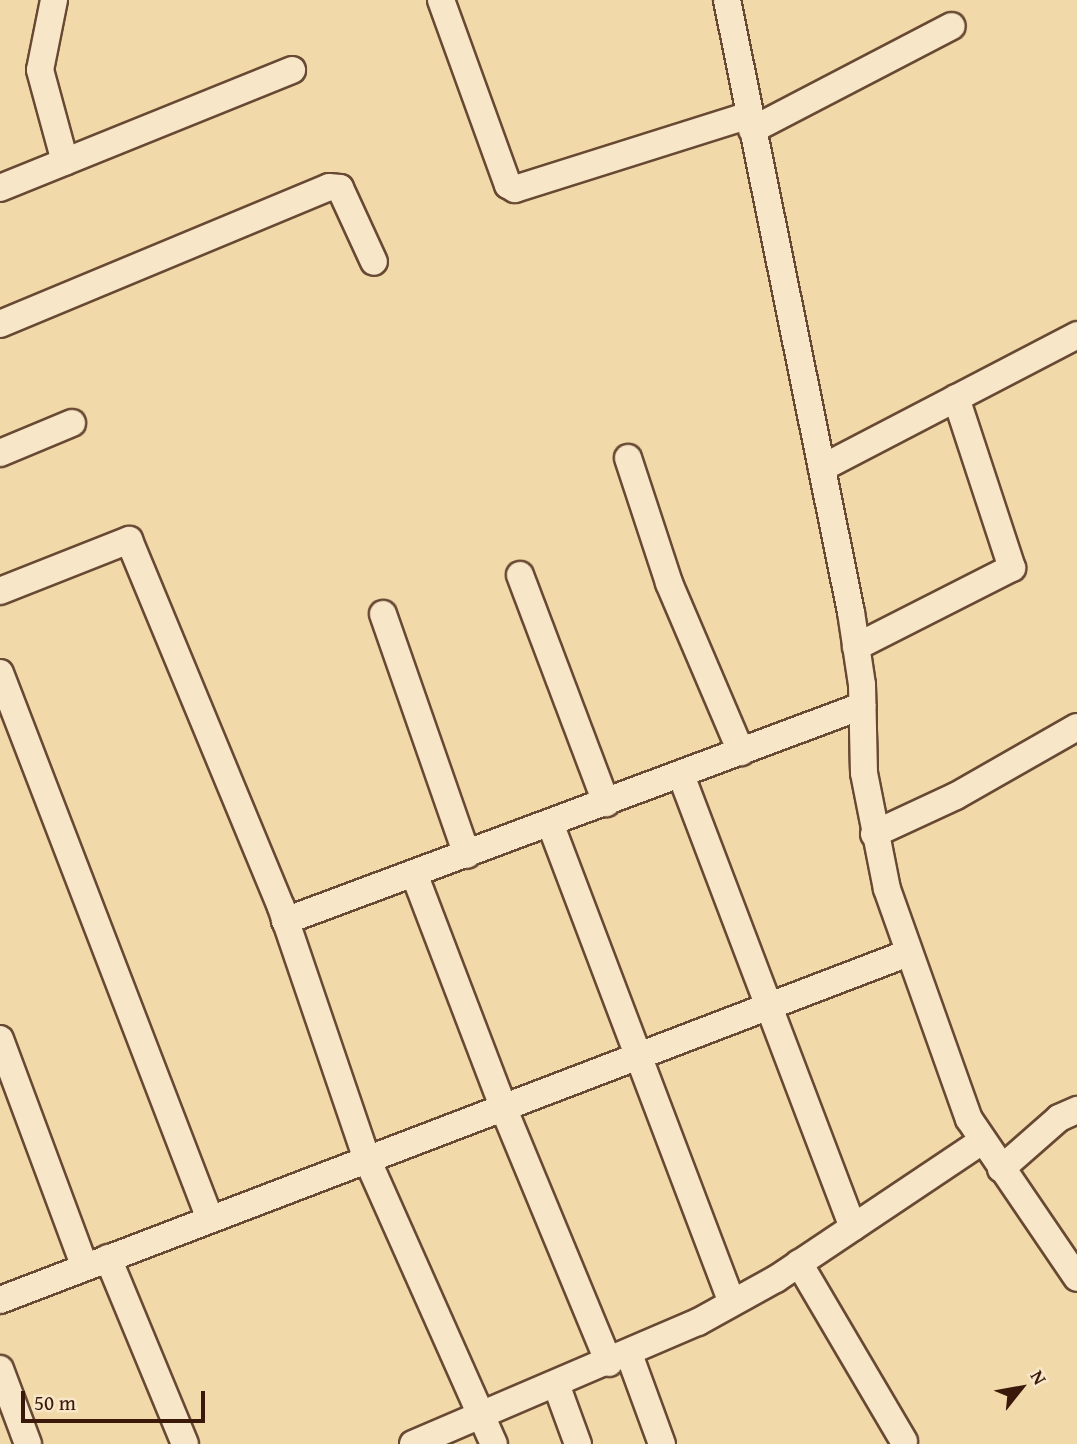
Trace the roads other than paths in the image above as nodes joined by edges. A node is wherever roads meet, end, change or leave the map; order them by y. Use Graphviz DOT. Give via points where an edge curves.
graph roads {
  1 [pos="54,0"];
  2 [pos="441,0"];
  3 [pos="727,0"];
  4 [pos="952,26"];
  5 [pos="292,70"];
  6 [pos="750,122"];
  7 [pos="65,162"];
  8 [pos="0,188"];
  9 [pos="374,261"];
  10 [pos="0,324"];
  11 [pos="1077,335"];
  12 [pos="956,398"];
  13 [pos="72,423"];
  14 [pos="0,453"];
  15 [pos="628,458"];
  16 [pos="822,468"];
  17 [pos="520,575"];
  18 [pos="0,591"];
  19 [pos="383,614"];
  20 [pos="856,647"];
  21 [pos="0,673"];
  22 [pos="862,706"];
  23 [pos="1077,727"];
  24 [pos="741,752"];
  25 [pos="681,775"];
  26 [pos="606,803"];
  27 [pos="550,823"];
  28 [pos="874,834"];
  29 [pos="467,855"];
  30 [pos="415,876"];
  31 [pos="285,921"];
  32 [pos="908,953"];
  33 [pos="768,1007"];
  34 [pos="0,1039"];
  35 [pos="638,1056"];
  36 [pos="503,1107"];
  37 [pos="1077,1110"];
  38 [pos="982,1141"];
  39 [pos="367,1160"];
  40 [pos="1001,1169"];
  41 [pos="210,1219"];
  42 [pos="853,1227"];
  43 [pos="96,1263"];
  44 [pos="799,1263"];
  45 [pos="1077,1278"];
  46 [pos="0,1300"];
  47 [pos="732,1303"];
  48 [pos="619,1358"];
  49 [pos="0,1369"];
  50 [pos="556,1384"];
  51 [pos="484,1415"];
  52 [pos="904,1441"];
  53 [pos="28,1444"];
  54 [pos="185,1444"];
  55 [pos="413,1444"];
  56 [pos="494,1444"];
  57 [pos="578,1444"];
  58 [pos="662,1444"];
  1 -- 7 [label="street" via="40,70"];
  2 -- 6 [label="street" via="508,185 515,189"];
  3 -- 6 [label="street"];
  4 -- 6 [label="street"];
  5 -- 7 [label="street"];
  6 -- 16 [label="street"];
  7 -- 8 [label="street"];
  9 -- 10 [label="street" via="340,188 329,187"];
  11 -- 12 [label="street"];
  12 -- 16 [label="street"];
  12 -- 20 [label="street" via="1012,568"];
  13 -- 14 [label="street"];
  15 -- 24 [label="street" via="669,583"];
  16 -- 20 [label="street"];
  17 -- 26 [label="street"];
  18 -- 31 [label="street" via="129,540"];
  19 -- 29 [label="street"];
  20 -- 22 [label="street"];
  21 -- 41 [label="street"];
  22 -- 24 [label="street"];
  22 -- 28 [label="street" via="864,773"];
  23 -- 28 [label="street" via="956,796"];
  24 -- 25 [label="street"];
  25 -- 26 [label="street"];
  25 -- 33 [label="street"];
  26 -- 27 [label="street"];
  27 -- 29 [label="street"];
  27 -- 35 [label="street"];
  28 -- 32 [label="street"];
  29 -- 30 [label="street"];
  30 -- 31 [label="street"];
  30 -- 36 [label="street"];
  31 -- 39 [label="street"];
  32 -- 33 [label="street"];
  32 -- 38 [label="street" via="942,1053"];
  33 -- 35 [label="street"];
  33 -- 42 [label="street"];
  34 -- 43 [label="street"];
  35 -- 36 [label="street"];
  35 -- 47 [label="street"];
  36 -- 39 [label="street"];
  36 -- 48 [label="street"];
  37 -- 40 [label="street" via="1059,1118"];
  38 -- 40 [label="street"];
  38 -- 42 [label="street"];
  39 -- 41 [label="street"];
  39 -- 51 [label="street"];
  40 -- 45 [label="street"];
  41 -- 43 [label="street"];
  42 -- 44 [label="street"];
  43 -- 46 [label="street"];
  43 -- 54 [label="street"];
  44 -- 47 [label="street"];
  44 -- 52 [label="street"];
  47 -- 48 [label="street"];
  48 -- 50 [label="street"];
  48 -- 58 [label="street"];
  49 -- 53 [label="street"];
  50 -- 51 [label="street"];
  50 -- 57 [label="street"];
  51 -- 55 [label="street"];
  51 -- 56 [label="street"];
}
